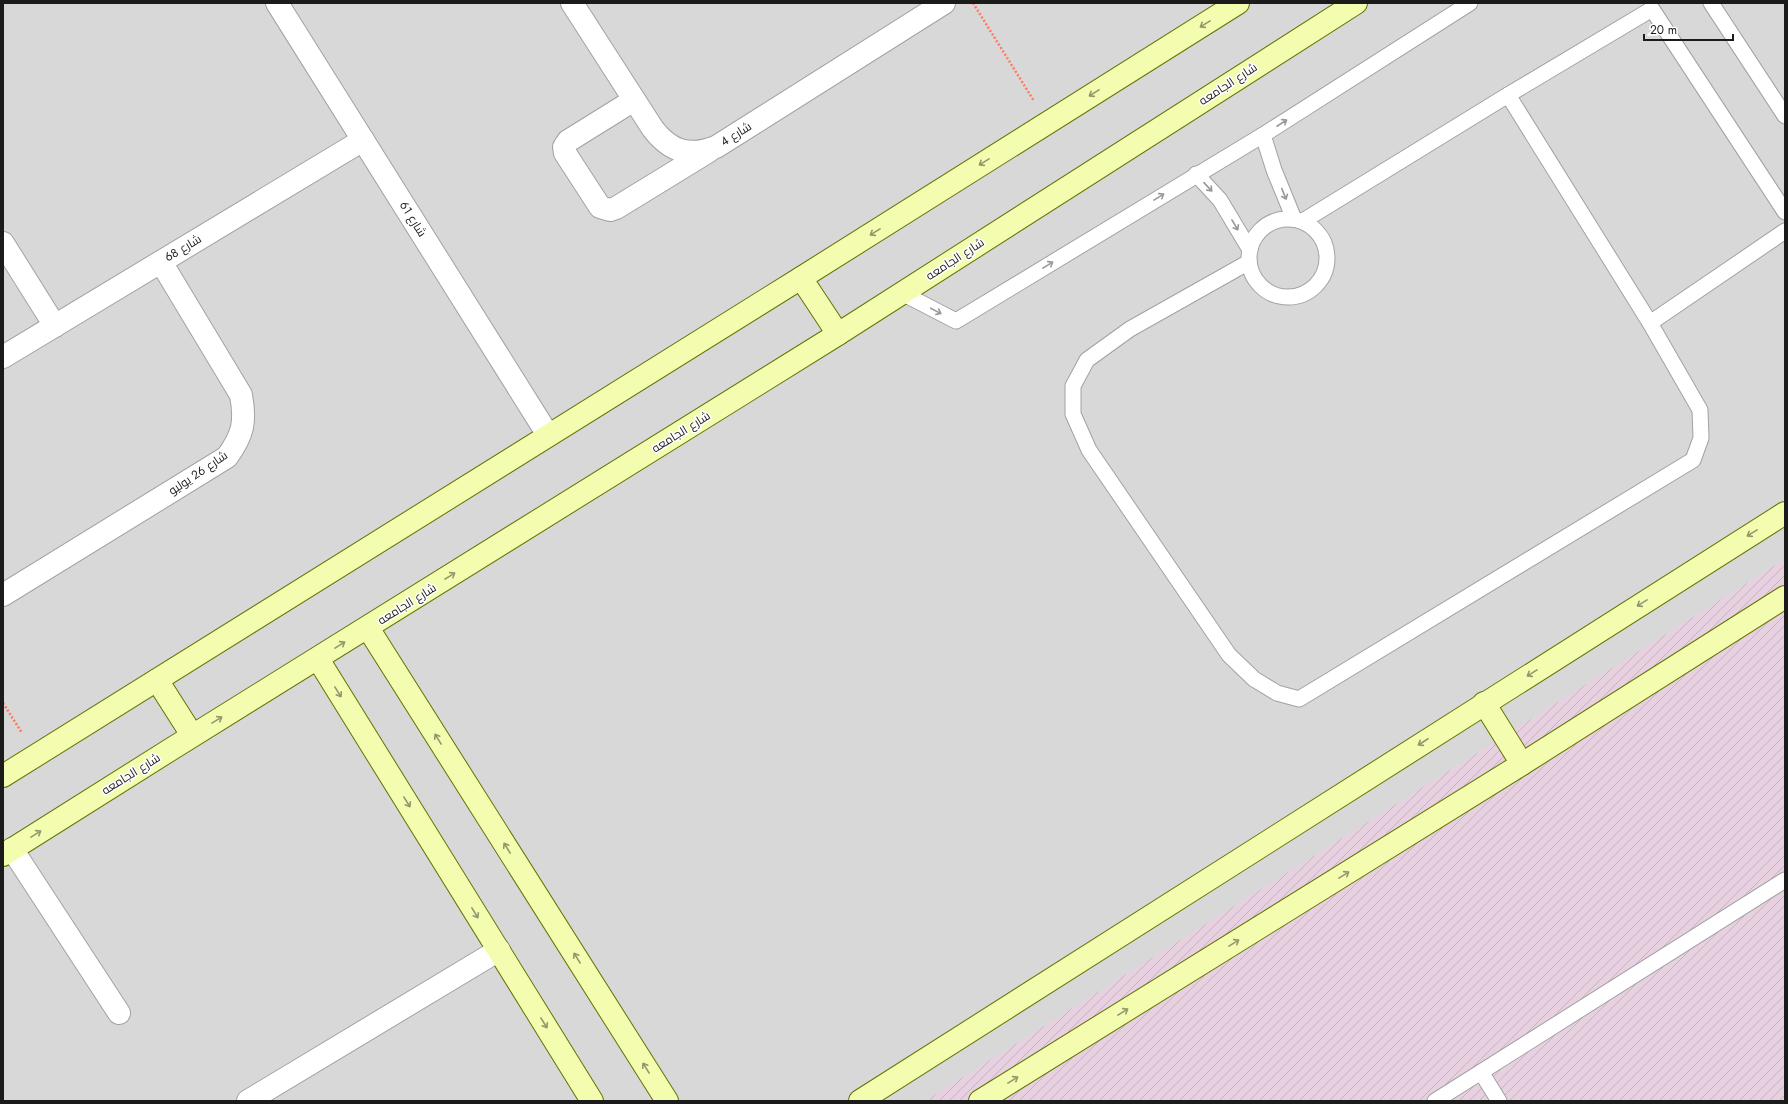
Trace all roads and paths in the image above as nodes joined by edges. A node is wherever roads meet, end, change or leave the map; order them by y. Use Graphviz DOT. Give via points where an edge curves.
graph roads {
  1 [pos="277,3"];
  2 [pos="572,3"];
  3 [pos="944,3"];
  4 [pos="973,3"];
  5 [pos="1238,3"];
  6 [pos="1356,3"];
  7 [pos="1470,3"];
  8 [pos="1711,3"];
  9 [pos="1508,95"];
  10 [pos="634,100"];
  11 [pos="1785,116"];
  12 [pos="1047,122"];
  13 [pos="1264,135"];
  14 [pos="363,140"];
  15 [pos="716,147"];
  16 [pos="1196,174"];
  17 [pos="1785,212"];
  18 [pos="1299,220"];
  19 [pos="1785,231"];
  20 [pos="3,243"];
  21 [pos="1249,256"];
  22 [pos="161,262"];
  23 [pos="801,278"];
  24 [pos="902,293"];
  25 [pos="1650,323"];
  26 [pos="55,326"];
  27 [pos="838,334"];
  28 [pos="3,357"];
  29 [pos="548,435"];
  30 [pos="1785,513"];
  31 [pos="3,595"];
  32 [pos="1785,597"];
  33 [pos="368,628"];
  34 [pos="318,659"];
  35 [pos="157,680"];
  36 [pos="3,703"];
  37 [pos="1484,703"];
  38 [pos="192,735"];
  39 [pos="37,755"];
  40 [pos="1522,764"];
  41 [pos="3,776"];
  42 [pos="8,852"];
  43 [pos="1785,880"];
  44 [pos="499,950"];
  45 [pos="119,1014"];
  46 [pos="1481,1072"];
  47 [pos="248,1101"];
  48 [pos="592,1101"];
  49 [pos="667,1101"];
  50 [pos="860,1101"];
  51 [pos="980,1101"];
  52 [pos="1435,1101"];
  53 [pos="1499,1101"];
  1 -- 14 [label="street, شارع 61"];
  2 -- 10 [label="street, شارع 4"];
  3 -- 15 [label="street, شارع 4"];
  4 -- 12 [label="path"];
  5 -- 12 [label="main road, one-way"];
  6 -- 24 [label="main road, شارع الجامعه"];
  13 -- 7 [label="lane, one-way"];
  8 -- 11 [label="lane"];
  9 -- 17 [label="lane" via="1652,9"];
  9 -- 18 [label="lane"];
  9 -- 25 [label="lane"];
  10 -- 15 [label="street, شارع 4" via="662,140 674,148 703,152"];
  10 -- 15 [label="street" via="568,141 564,147 565,153 600,207 610,210 616,208"];
  12 -- 23 [label="main road, one-way"];
  13 -- 16 [label="lane"];
  13 -- 18 [label="lane, one-way" via="1274,170"];
  14 -- 22 [label="street, شارع 68"];
  14 -- 29 [label="street, شارع 61"];
  16 -- 21 [label="lane, one-way" via="1220,200"];
  24 -- 16 [label="lane, one-way" via="956,322"];
  18 -- 21 [label="lane" via="1283,219 1265,226 1253,241"];
  18 -- 21 [label="lane" via="1315,230 1324,242 1328,256 1325,271 1318,284 1306,293 1291,297 1276,295 1263,288 1254,276"];
  19 -- 25 [label="lane"];
  20 -- 26 [label="street"];
  21 -- 25 [label="lane" via="1130,329 1087,360 1073,386 1073,414 1089,450 1229,655 1254,678 1277,693 1299,699 1693,460 1701,438 1700,410"];
  22 -- 26 [label="street, شارع 68"];
  22 -- 31 [label="street, شارع 26 يوليو" via="241,395 243,428 237,444 227,457"];
  23 -- 27 [label="main road"];
  23 -- 29 [label="main road"];
  24 -- 27 [label="main road, شارع الجامعه"];
  26 -- 28 [label="street, شارع 68"];
  33 -- 27 [label="main road, شارع الجامعه, one-way"];
  29 -- 35 [label="main road"];
  30 -- 37 [label="main road, one-way"];
  32 -- 40 [label="main road"];
  34 -- 33 [label="main road, شارع الجامعه, one-way"];
  49 -- 33 [label="main road, one-way"];
  38 -- 34 [label="main road, شارع الجامعه, one-way"];
  34 -- 44 [label="main road, one-way"];
  35 -- 38 [label="main road"];
  35 -- 39 [label="main road"];
  36 -- 39 [label="path"];
  37 -- 40 [label="main road"];
  37 -- 50 [label="main road, one-way"];
  42 -- 38 [label="main road, شارع الجامعه, one-way"];
  39 -- 41 [label="main road"];
  51 -- 40 [label="main road, one-way"];
  42 -- 45 [label="street"];
  43 -- 46 [label="lane"];
  44 -- 47 [label="street"];
  44 -- 48 [label="main road, one-way"];
  46 -- 52 [label="lane"];
  46 -- 53 [label="lane"];
}
